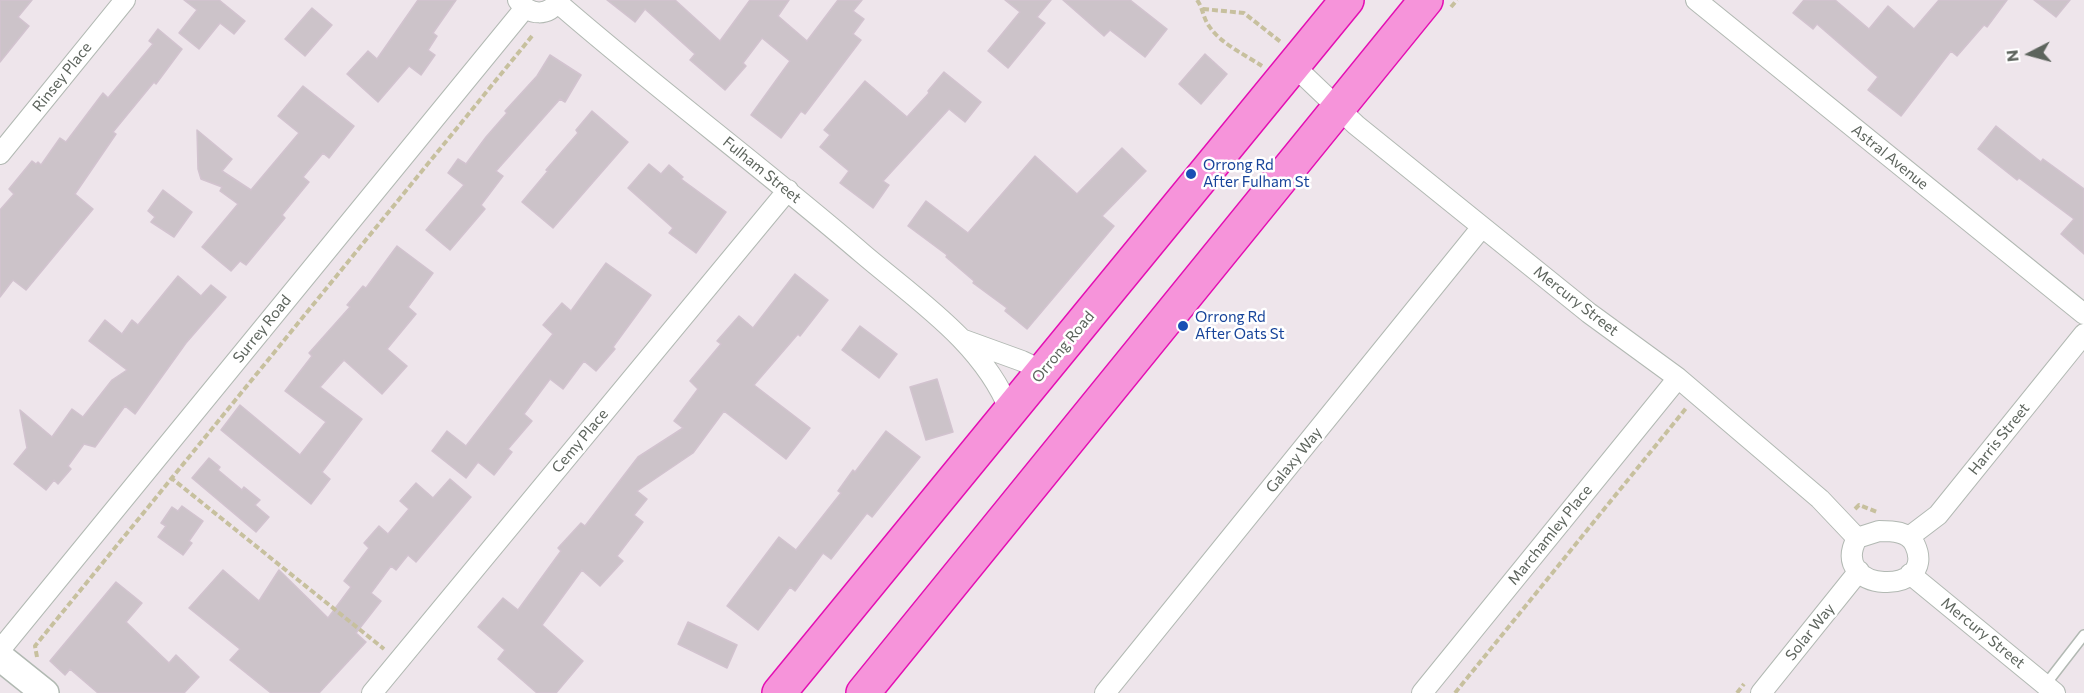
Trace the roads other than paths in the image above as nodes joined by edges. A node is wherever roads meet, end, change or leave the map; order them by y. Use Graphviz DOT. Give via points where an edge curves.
graph roads {
  1 [pos="125,0"];
  2 [pos="1347,0"];
  3 [pos="1426,0"];
  4 [pos="1696,0"];
  5 [pos="558,2"];
  6 [pos="522,4"];
  7 [pos="1281,60"];
  8 [pos="1338,110"];
  9 [pos="0,154"];
  10 [pos="788,190"];
  11 [pos="1482,227"];
  12 [pos="2084,314"];
  13 [pos="2084,334"];
  14 [pos="964,340"];
  15 [pos="1043,371"];
  16 [pos="1678,378"];
  17 [pos="1010,411"];
  18 [pos="1909,537"];
  19 [pos="1857,538"];
  20 [pos="1859,571"];
  21 [pos="1910,574"];
  22 [pos="2084,635"];
  23 [pos="0,650"];
  24 [pos="0,657"];
  25 [pos="0,679"];
  26 [pos="30,688"];
  27 [pos="2051,688"];
  28 [pos="372,693"];
  29 [pos="779,693"];
  30 [pos="862,693"];
  31 [pos="1105,693"];
  32 [pos="1422,693"];
  33 [pos="1761,693"];
  1 -- 9 [label="street, Rinsey Place"];
  2 -- 7 [label="highway, Orrong Road"];
  3 -- 8 [label="highway"];
  4 -- 12 [label="street, Astral Avenue"];
  5 -- 6 [label="street" via="538,13"];
  5 -- 10 [label="street, Fulham Street"];
  6 -- 23 [label="street, Surrey Road"];
  7 -- 8 [label="street, Mercury Street"];
  7 -- 15 [label="highway, Orrong Road"];
  8 -- 11 [label="street, Mercury Street"];
  8 -- 30 [label="highway"];
  10 -- 14 [label="street, Fulham Street"];
  10 -- 28 [label="street, Cemy Place"];
  11 -- 16 [label="street, Mercury Street"];
  11 -- 31 [label="street, Galaxy Way"];
  13 -- 18 [label="street, Harris Street" via="1938,515"];
  14 -- 15 [label="street, Fulham Street"];
  14 -- 17 [label="street, Fulham Street" via="1000,387"];
  15 -- 17 [label="highway, Orrong Road"];
  16 -- 19 [label="street, Mercury Street" via="1820,500"];
  16 -- 32 [label="street, Marchamley Place"];
  17 -- 29 [label="highway, Orrong Road"];
  18 -- 19 [label="street" via="1879,531"];
  18 -- 21 [label="street" via="1919,557"];
  19 -- 20 [label="street" via="1851,549 1852,561"];
  20 -- 21 [label="street" via="1869,579 1887,584"];
  20 -- 33 [label="street, Solar Way"];
  21 -- 27 [label="street, Mercury Street"];
  22 -- 27 [label="lane"];
  24 -- 26 [label="street"];
  25 -- 26 [label="street"];
}
